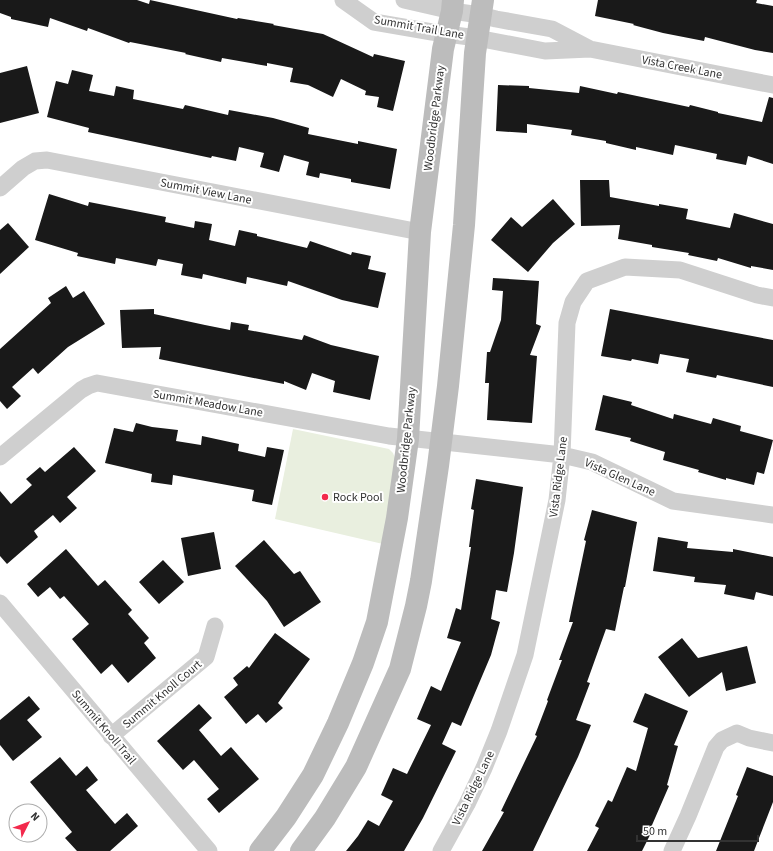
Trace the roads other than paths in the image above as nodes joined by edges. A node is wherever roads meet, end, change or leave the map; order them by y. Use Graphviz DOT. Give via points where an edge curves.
graph roads {
  1 [pos="343,0"];
  2 [pos="404,0"];
  3 [pos="452,6"];
  4 [pos="482,7"];
  5 [pos="446,34"];
  6 [pos="477,38"];
  7 [pos="590,49"];
  8 [pos="773,84"];
  9 [pos="0,188"];
  10 [pos="420,232"];
  11 [pos="773,298"];
  12 [pos="408,439"];
  13 [pos="441,443"];
  14 [pos="562,455"];
  15 [pos="0,457"];
  16 [pos="773,515"];
  17 [pos="0,603"];
  18 [pos="215,626"];
  19 [pos="111,736"];
  20 [pos="773,743"];
  21 [pos="209,851"];
  22 [pos="260,851"];
  23 [pos="301,851"];
  24 [pos="441,851"];
  25 [pos="672,851"];
  1 -- 5 [label="street, Summit Trail Lane" via="374,22"];
  2 -- 3 [label="street, Summit Trail Lane"];
  3 -- 4 [label="street, Summit Trail Lane"];
  3 -- 5 [label="main road, Woodbridge Parkway"];
  4 -- 6 [label="main road"];
  4 -- 7 [label="street, Vista Creek Lane" via="496,19 552,29"];
  5 -- 6 [label="street, Summit Trail Lane"];
  5 -- 10 [label="main road, Woodbridge Parkway"];
  6 -- 7 [label="street, Vista Creek Lane" via="545,51"];
  6 -- 13 [label="main road" via="464,224"];
  7 -- 8 [label="street, Vista Creek Lane"];
  9 -- 10 [label="street, Summit View Lane" via="23,168 35,161 47,160"];
  10 -- 12 [label="main road, Woodbridge Parkway"];
  11 -- 14 [label="street, Vista Ridge Lane" via="680,270 626,267 587,280 573,302 567,322"];
  12 -- 13 [label="street, Summit Meadow Lane"];
  12 -- 15 [label="street, Summit Meadow Lane" via="96,383 70,399"];
  12 -- 22 [label="main road, Woodbridge Parkway" via="397,518 377,622 363,663 313,775"];
  13 -- 14 [label="street, Vista Glen Lane"];
  13 -- 23 [label="main road" via="422,581 400,670 356,767 325,818"];
  14 -- 16 [label="street, Vista Glen Lane" via="592,462 673,501"];
  14 -- 24 [label="street, Vista Ridge Lane" via="556,500 525,655 500,731 467,804"];
  17 -- 19 [label="street, Summit Knoll Trail"];
  18 -- 19 [label="street, Summit Knoll Court" via="206,657"];
  19 -- 21 [label="street, Summit Knoll Trail"];
  20 -- 25 [label="street" via="737,733 722,740 716,747"];
}
